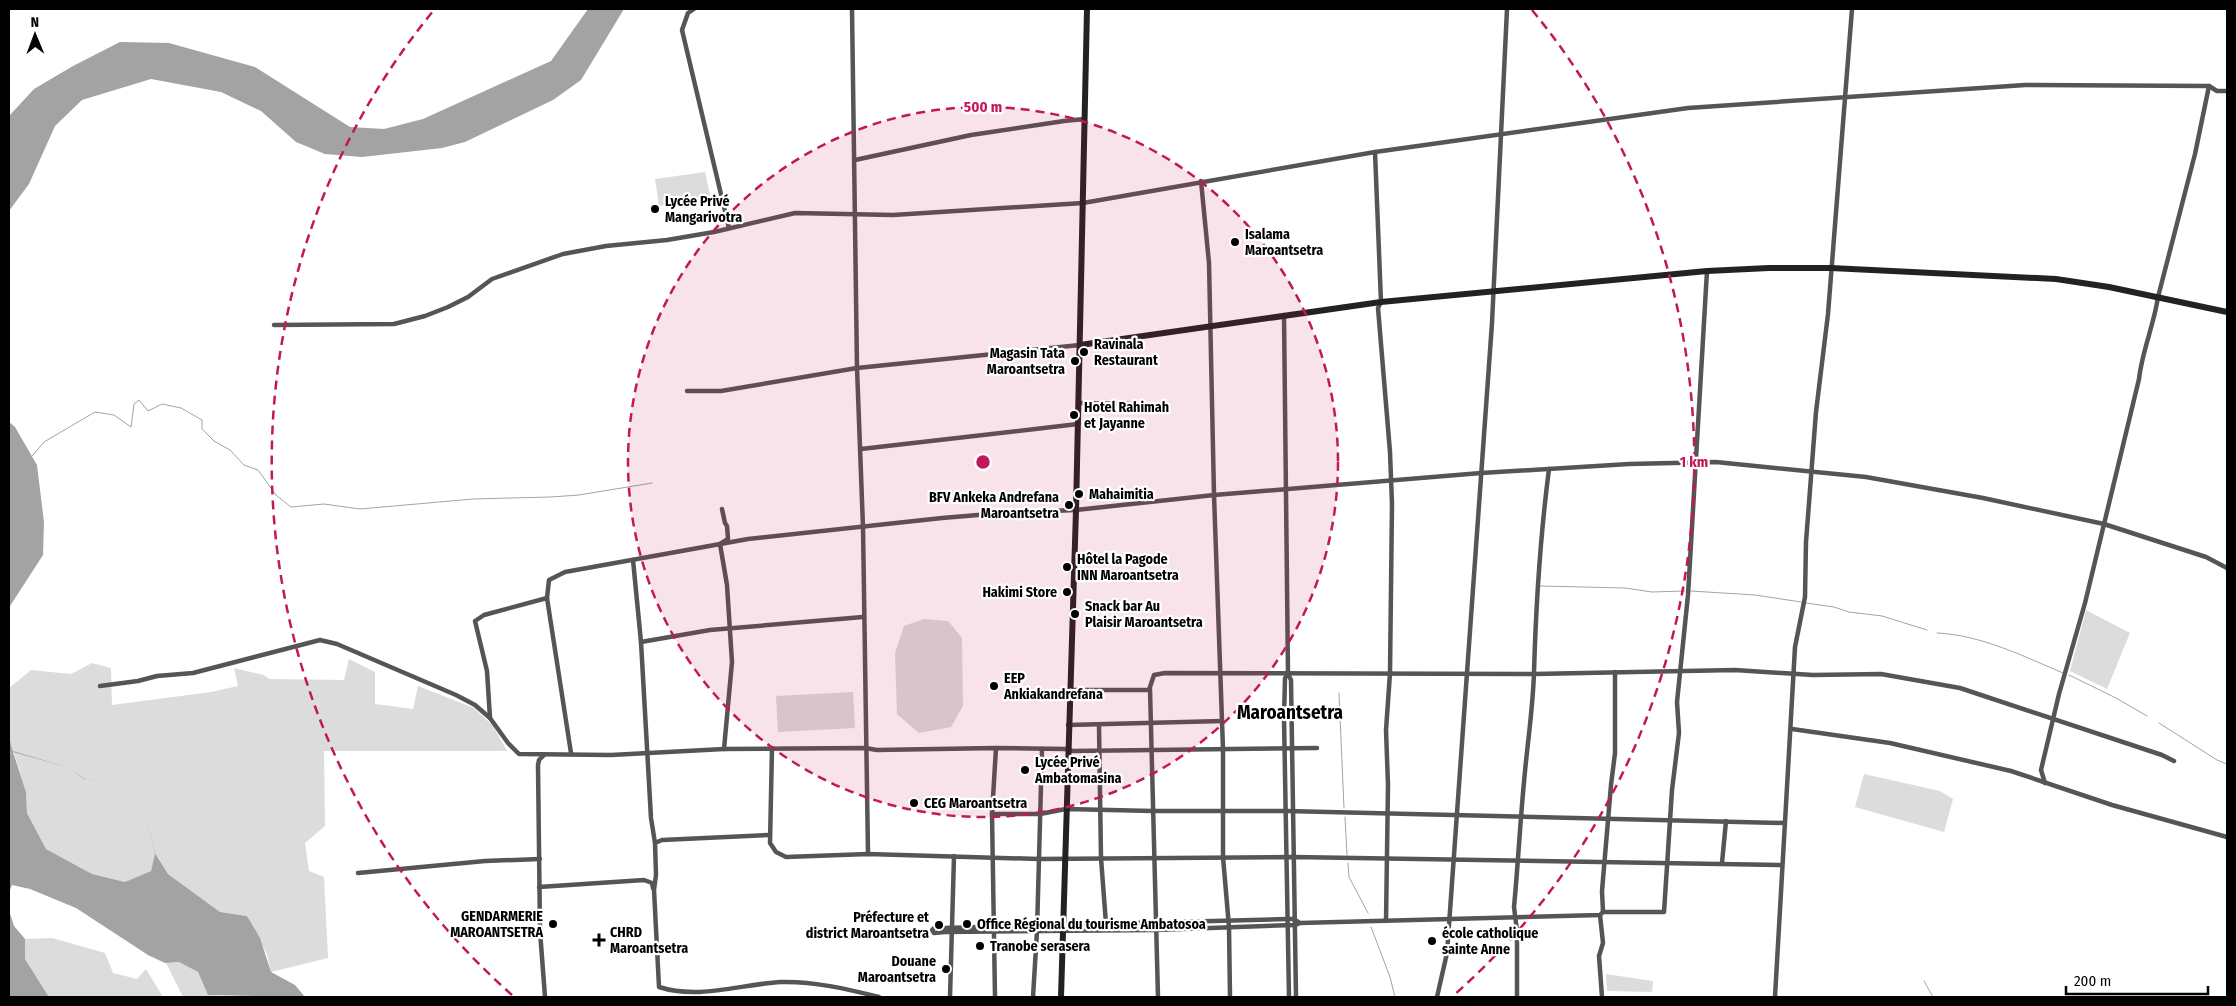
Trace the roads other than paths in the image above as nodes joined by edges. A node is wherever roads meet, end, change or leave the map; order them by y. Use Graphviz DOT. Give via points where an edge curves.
graph roads {
  1 [pos="694,9"];
  2 [pos="852,9"];
  3 [pos="1086,9"];
  4 [pos="1507,9"];
  5 [pos="1852,9"];
  6 [pos="2209,86"];
  7 [pos="2227,91"];
  8 [pos="1844,96"];
  9 [pos="1084,120"];
  10 [pos="1500,134"];
  11 [pos="1375,152"];
  12 [pos="855,160"];
  13 [pos="1201,181"];
  14 [pos="1084,202"];
  15 [pos="856,214"];
  16 [pos="729,228"];
  17 [pos="1831,268"];
  18 [pos="1707,271"];
  19 [pos="1494,290"];
  20 [pos="2158,297"];
  21 [pos="1381,302"];
  22 [pos="2227,312"];
  23 [pos="1284,315"];
  24 [pos="274,324"];
  25 [pos="1210,327"];
  26 [pos="1080,345"];
  27 [pos="857,368"];
  28 [pos="687,392"];
  29 [pos="1078,403"];
  30 [pos="1134,404"];
  31 [pos="1078,424"];
  32 [pos="861,449"];
  33 [pos="1694,464"];
  34 [pos="1549,469"];
  35 [pos="1813,471"];
  36 [pos="1481,473"];
  37 [pos="1391,480"];
  38 [pos="1285,489"];
  39 [pos="1214,495"];
  40 [pos="722,509"];
  41 [pos="1076,510"];
  42 [pos="2104,524"];
  43 [pos="863,526"];
  44 [pos="720,544"];
  45 [pos="633,560"];
  46 [pos="2227,568"];
  47 [pos="547,598"];
  48 [pos="863,618"];
  49 [pos="729,630"];
  50 [pos="641,642"];
  51 [pos="1680,671"];
  52 [pos="1615,672"];
  53 [pos="1390,673"];
  54 [pos="1469,673"];
  55 [pos="1288,674"];
  56 [pos="1534,674"];
  57 [pos="1794,674"];
  58 [pos="1220,675"];
  59 [pos="100,686"];
  60 [pos="1150,689"];
  61 [pos="1069,690"];
  62 [pos="490,718"];
  63 [pos="2055,718"];
  64 [pos="1222,721"];
  65 [pos="1150,724"];
  66 [pos="1068,725"];
  67 [pos="1099,726"];
  68 [pos="1792,729"];
  69 [pos="772,748"];
  70 [pos="865,748"];
  71 [pos="996,748"];
  72 [pos="1042,748"];
  73 [pos="1317,748"];
  74 [pos="724,749"];
  75 [pos="1151,749"];
  76 [pos="1223,749"];
  77 [pos="1286,749"];
  78 [pos="1068,750"];
  79 [pos="1100,750"];
  80 [pos="1292,750"];
  81 [pos="647,752"];
  82 [pos="572,753"];
  83 [pos="544,755"];
  84 [pos="2174,761"];
  85 [pos="2045,783"];
  86 [pos="1066,809"];
  87 [pos="1100,810"];
  88 [pos="1223,810"];
  89 [pos="1286,810"];
  90 [pos="1153,811"];
  91 [pos="1293,811"];
  92 [pos="992,814"];
  93 [pos="1040,814"];
  94 [pos="1387,814"];
  95 [pos="1458,815"];
  96 [pos="1523,817"];
  97 [pos="1609,818"];
  98 [pos="1670,820"];
  99 [pos="1726,821"];
  100 [pos="1784,823"];
  101 [pos="769,835"];
  102 [pos="2227,837"];
  103 [pos="655,843"];
  104 [pos="868,854"];
  105 [pos="954,856"];
  106 [pos="1224,857"];
  107 [pos="992,858"];
  108 [pos="1039,858"];
  109 [pos="1064,858"];
  110 [pos="1101,858"];
  111 [pos="1287,858"];
  112 [pos="1293,858"];
  113 [pos="540,859"];
  114 [pos="1155,859"];
  115 [pos="1387,859"];
  116 [pos="1454,861"];
  117 [pos="1519,861"];
  118 [pos="1605,862"];
  119 [pos="1668,863"];
  120 [pos="1722,863"];
  121 [pos="1782,865"];
  122 [pos="358,873"];
  123 [pos="539,887"];
  124 [pos="654,890"];
  125 [pos="1601,913"];
  126 [pos="1515,917"];
  127 [pos="1287,919"];
  128 [pos="1294,919"];
  129 [pos="1449,919"];
  130 [pos="1229,920"];
  131 [pos="1386,921"];
  132 [pos="1300,922"];
  133 [pos="1156,923"];
  134 [pos="1106,924"];
  135 [pos="1037,925"];
  136 [pos="1294,925"];
  137 [pos="994,926"];
  138 [pos="1288,926"];
  139 [pos="953,927"];
  140 [pos="1230,927"];
  141 [pos="1063,928"];
  142 [pos="1156,930"];
  143 [pos="1037,931"];
  144 [pos="994,932"];
  145 [pos="951,933"];
  146 [pos="545,997"];
  147 [pos="879,997"];
  148 [pos="950,997"];
  149 [pos="995,997"];
  150 [pos="1033,997"];
  151 [pos="1060,997"];
  152 [pos="1158,997"];
  153 [pos="1230,997"];
  154 [pos="1289,997"];
  155 [pos="1296,997"];
  156 [pos="1438,997"];
  157 [pos="1517,997"];
  158 [pos="1602,997"];
  159 [pos="1775,997"];
  1 -- 16 [label="street" via="688,13 682,30"];
  2 -- 12 [label="street"];
  3 -- 9 [label="street"];
  4 -- 10 [label="street"];
  5 -- 8 [label="street"];
  6 -- 7 [label="street" via="2217,91"];
  6 -- 8 [label="street" via="2025,85"];
  6 -- 20 [label="street"];
  8 -- 10 [label="street" via="1688,108"];
  8 -- 17 [label="street"];
  9 -- 12 [label="street" via="972,135"];
  9 -- 14 [label="street"];
  10 -- 11 [label="street"];
  10 -- 19 [label="street"];
  11 -- 13 [label="street"];
  11 -- 21 [label="street"];
  12 -- 15 [label="street"];
  13 -- 14 [label="street"];
  13 -- 25 [label="street" via="1208,248"];
  14 -- 15 [label="street" via="913,214"];
  14 -- 26 [label="street"];
  15 -- 16 [label="street" via="794,213"];
  15 -- 27 [label="street"];
  16 -- 24 [label="street" via="559,255 492,278 471,295 448,307 394,324"];
  17 -- 18 [label="street"];
  17 -- 20 [label="street" via="2056,279"];
  17 -- 35 [label="street"];
  18 -- 19 [label="street"];
  18 -- 33 [label="street"];
  19 -- 21 [label="street"];
  19 -- 36 [label="street"];
  20 -- 22 [label="street"];
  20 -- 42 [label="street"];
  21 -- 23 [label="street"];
  21 -- 37 [label="street" via="1378,308"];
  23 -- 25 [label="street"];
  23 -- 38 [label="street"];
  25 -- 26 [label="street"];
  25 -- 39 [label="street"];
  26 -- 27 [label="street"];
  26 -- 29 [label="street"];
  27 -- 28 [label="street" via="721,392"];
  27 -- 32 [label="street"];
  29 -- 30 [label="street"];
  29 -- 31 [label="street"];
  31 -- 32 [label="street"];
  31 -- 41 [label="street"];
  32 -- 43 [label="street"];
  33 -- 34 [label="street"];
  33 -- 35 [label="street" via="1733,463"];
  33 -- 51 [label="street" via="1688,595"];
  34 -- 36 [label="street"];
  34 -- 56 [label="street" via="1537,573"];
  35 -- 42 [label="street" via="1886,480"];
  35 -- 57 [label="street" via="1804,597"];
  36 -- 37 [label="street"];
  36 -- 54 [label="street"];
  37 -- 38 [label="street"];
  37 -- 53 [label="street"];
  38 -- 39 [label="street"];
  38 -- 55 [label="street"];
  39 -- 41 [label="street"];
  39 -- 58 [label="street"];
  40 -- 44 [label="street" via="728,539"];
  41 -- 43 [label="street" via="1002,513"];
  41 -- 61 [label="street"];
  42 -- 46 [label="street"];
  42 -- 63 [label="street"];
  43 -- 44 [label="street"];
  43 -- 48 [label="street"];
  44 -- 45 [label="street"];
  44 -- 49 [label="street"];
  45 -- 47 [label="street" via="564,573 549,581"];
  45 -- 50 [label="street"];
  47 -- 62 [label="street" via="484,615 475,621 487,672"];
  47 -- 82 [label="street"];
  48 -- 49 [label="street"];
  48 -- 70 [label="street"];
  49 -- 50 [label="street" via="710,630"];
  49 -- 74 [label="street" via="732,662"];
  50 -- 81 [label="street"];
  51 -- 52 [label="street"];
  51 -- 57 [label="street"];
  51 -- 98 [label="street" via="1677,702 1679,735"];
  52 -- 56 [label="street"];
  52 -- 97 [label="street" via="1616,750"];
  53 -- 54 [label="street"];
  53 -- 55 [label="street"];
  53 -- 94 [label="street" via="1386,730"];
  54 -- 56 [label="street"];
  54 -- 95 [label="street"];
  55 -- 58 [label="street"];
  55 -- 77 [label="street" via="1285,678"];
  55 -- 80 [label="street" via="1291,680"];
  56 -- 96 [label="street"];
  57 -- 63 [label="street" via="1881,674 1960,688"];
  57 -- 68 [label="street"];
  58 -- 60 [label="street" via="1158,674 1152,679"];
  58 -- 64 [label="street"];
  59 -- 62 [label="street" via="193,673 320,640 337,644 456,695"];
  60 -- 61 [label="street"];
  60 -- 65 [label="street"];
  61 -- 66 [label="street"];
  62 -- 83 [label="street" via="519,754"];
  63 -- 84 [label="street"];
  63 -- 85 [label="street" via="2041,770"];
  64 -- 65 [label="street"];
  64 -- 76 [label="street"];
  65 -- 67 [label="street"];
  65 -- 75 [label="street"];
  66 -- 67 [label="street"];
  66 -- 78 [label="street"];
  67 -- 79 [label="street"];
  68 -- 85 [label="street" via="1890,743 2011,771"];
  68 -- 100 [label="street"];
  69 -- 70 [label="street"];
  69 -- 74 [label="street"];
  69 -- 101 [label="street"];
  70 -- 71 [label="street"];
  70 -- 104 [label="street"];
  71 -- 72 [label="street"];
  71 -- 92 [label="street"];
  72 -- 78 [label="street"];
  72 -- 93 [label="street"];
  73 -- 80 [label="street"];
  74 -- 81 [label="street"];
  75 -- 76 [label="street"];
  75 -- 79 [label="street"];
  75 -- 90 [label="street"];
  76 -- 77 [label="street"];
  76 -- 88 [label="street"];
  77 -- 80 [label="street"];
  77 -- 89 [label="street"];
  78 -- 79 [label="street"];
  78 -- 86 [label="street"];
  79 -- 87 [label="street"];
  80 -- 91 [label="street"];
  81 -- 82 [label="street" via="611,755"];
  81 -- 103 [label="street"];
  82 -- 83 [label="street"];
  83 -- 113 [label="street" via="538,760"];
  85 -- 102 [label="street" via="2117,807"];
  86 -- 87 [label="street"];
  86 -- 93 [label="street"];
  86 -- 109 [label="street"];
  87 -- 90 [label="street"];
  87 -- 110 [label="street"];
  88 -- 89 [label="street"];
  88 -- 90 [label="street"];
  88 -- 106 [label="street"];
  89 -- 91 [label="street"];
  89 -- 111 [label="street"];
  90 -- 114 [label="street"];
  91 -- 94 [label="street"];
  91 -- 112 [label="street"];
  92 -- 93 [label="street"];
  92 -- 107 [label="street"];
  93 -- 108 [label="street"];
  94 -- 95 [label="street"];
  94 -- 115 [label="street"];
  95 -- 96 [label="street"];
  95 -- 116 [label="street"];
  96 -- 97 [label="street"];
  96 -- 117 [label="street"];
  97 -- 98 [label="street"];
  97 -- 118 [label="street"];
  98 -- 99 [label="street"];
  98 -- 119 [label="street"];
  99 -- 100 [label="street"];
  99 -- 120 [label="street"];
  100 -- 121 [label="street"];
  101 -- 103 [label="street" via="662,840"];
  101 -- 104 [label="street" via="772,848 786,857"];
  103 -- 124 [label="street"];
  104 -- 105 [label="street"];
  105 -- 107 [label="street"];
  105 -- 139 [label="street"];
  106 -- 111 [label="street"];
  106 -- 114 [label="street"];
  106 -- 130 [label="street"];
  107 -- 108 [label="street"];
  107 -- 137 [label="street"];
  108 -- 109 [label="street"];
  108 -- 135 [label="street"];
  109 -- 110 [label="street"];
  109 -- 141 [label="street"];
  110 -- 114 [label="street"];
  110 -- 134 [label="street"];
  111 -- 112 [label="street"];
  111 -- 127 [label="street"];
  112 -- 115 [label="street"];
  112 -- 128 [label="street"];
  113 -- 122 [label="street"];
  113 -- 123 [label="street"];
  114 -- 133 [label="street"];
  115 -- 116 [label="street"];
  115 -- 131 [label="street"];
  116 -- 117 [label="street"];
  116 -- 129 [label="street"];
  117 -- 118 [label="street"];
  117 -- 126 [label="street"];
  118 -- 119 [label="street"];
  118 -- 125 [label="street"];
  119 -- 120 [label="street"];
  119 -- 125 [label="street" via="1664,912"];
  120 -- 121 [label="street"];
  121 -- 159 [label="street"];
  123 -- 124 [label="street" via="644,880 652,883"];
  123 -- 146 [label="street"];
  124 -- 147 [label="street" via="659,987 705,992 799,982"];
  125 -- 126 [label="street"];
  125 -- 158 [label="street" via="1603,943 1599,956"];
  126 -- 129 [label="street"];
  126 -- 157 [label="street"];
  127 -- 128 [label="street"];
  127 -- 130 [label="street"];
  127 -- 138 [label="street"];
  128 -- 132 [label="street"];
  128 -- 136 [label="street"];
  129 -- 131 [label="street"];
  129 -- 156 [label="street" via="1446,964"];
  130 -- 133 [label="street"];
  130 -- 140 [label="street"];
  131 -- 132 [label="street"];
  132 -- 136 [label="street"];
  133 -- 134 [label="street"];
  133 -- 142 [label="street"];
  134 -- 141 [label="street"];
  135 -- 137 [label="street"];
  135 -- 141 [label="street"];
  135 -- 143 [label="street"];
  136 -- 138 [label="street"];
  136 -- 155 [label="street"];
  137 -- 139 [label="street"];
  137 -- 144 [label="street"];
  138 -- 140 [label="street"];
  138 -- 154 [label="street"];
  139 -- 145 [label="street"];
  139 -- 145 [label="street" via="932,928 936,934"];
  140 -- 142 [label="street"];
  140 -- 153 [label="street"];
  141 -- 142 [label="street"];
  141 -- 143 [label="street"];
  141 -- 151 [label="street"];
  142 -- 152 [label="street"];
  143 -- 144 [label="street"];
  143 -- 150 [label="street"];
  144 -- 145 [label="street"];
  144 -- 149 [label="street"];
  145 -- 148 [label="street"];
}
